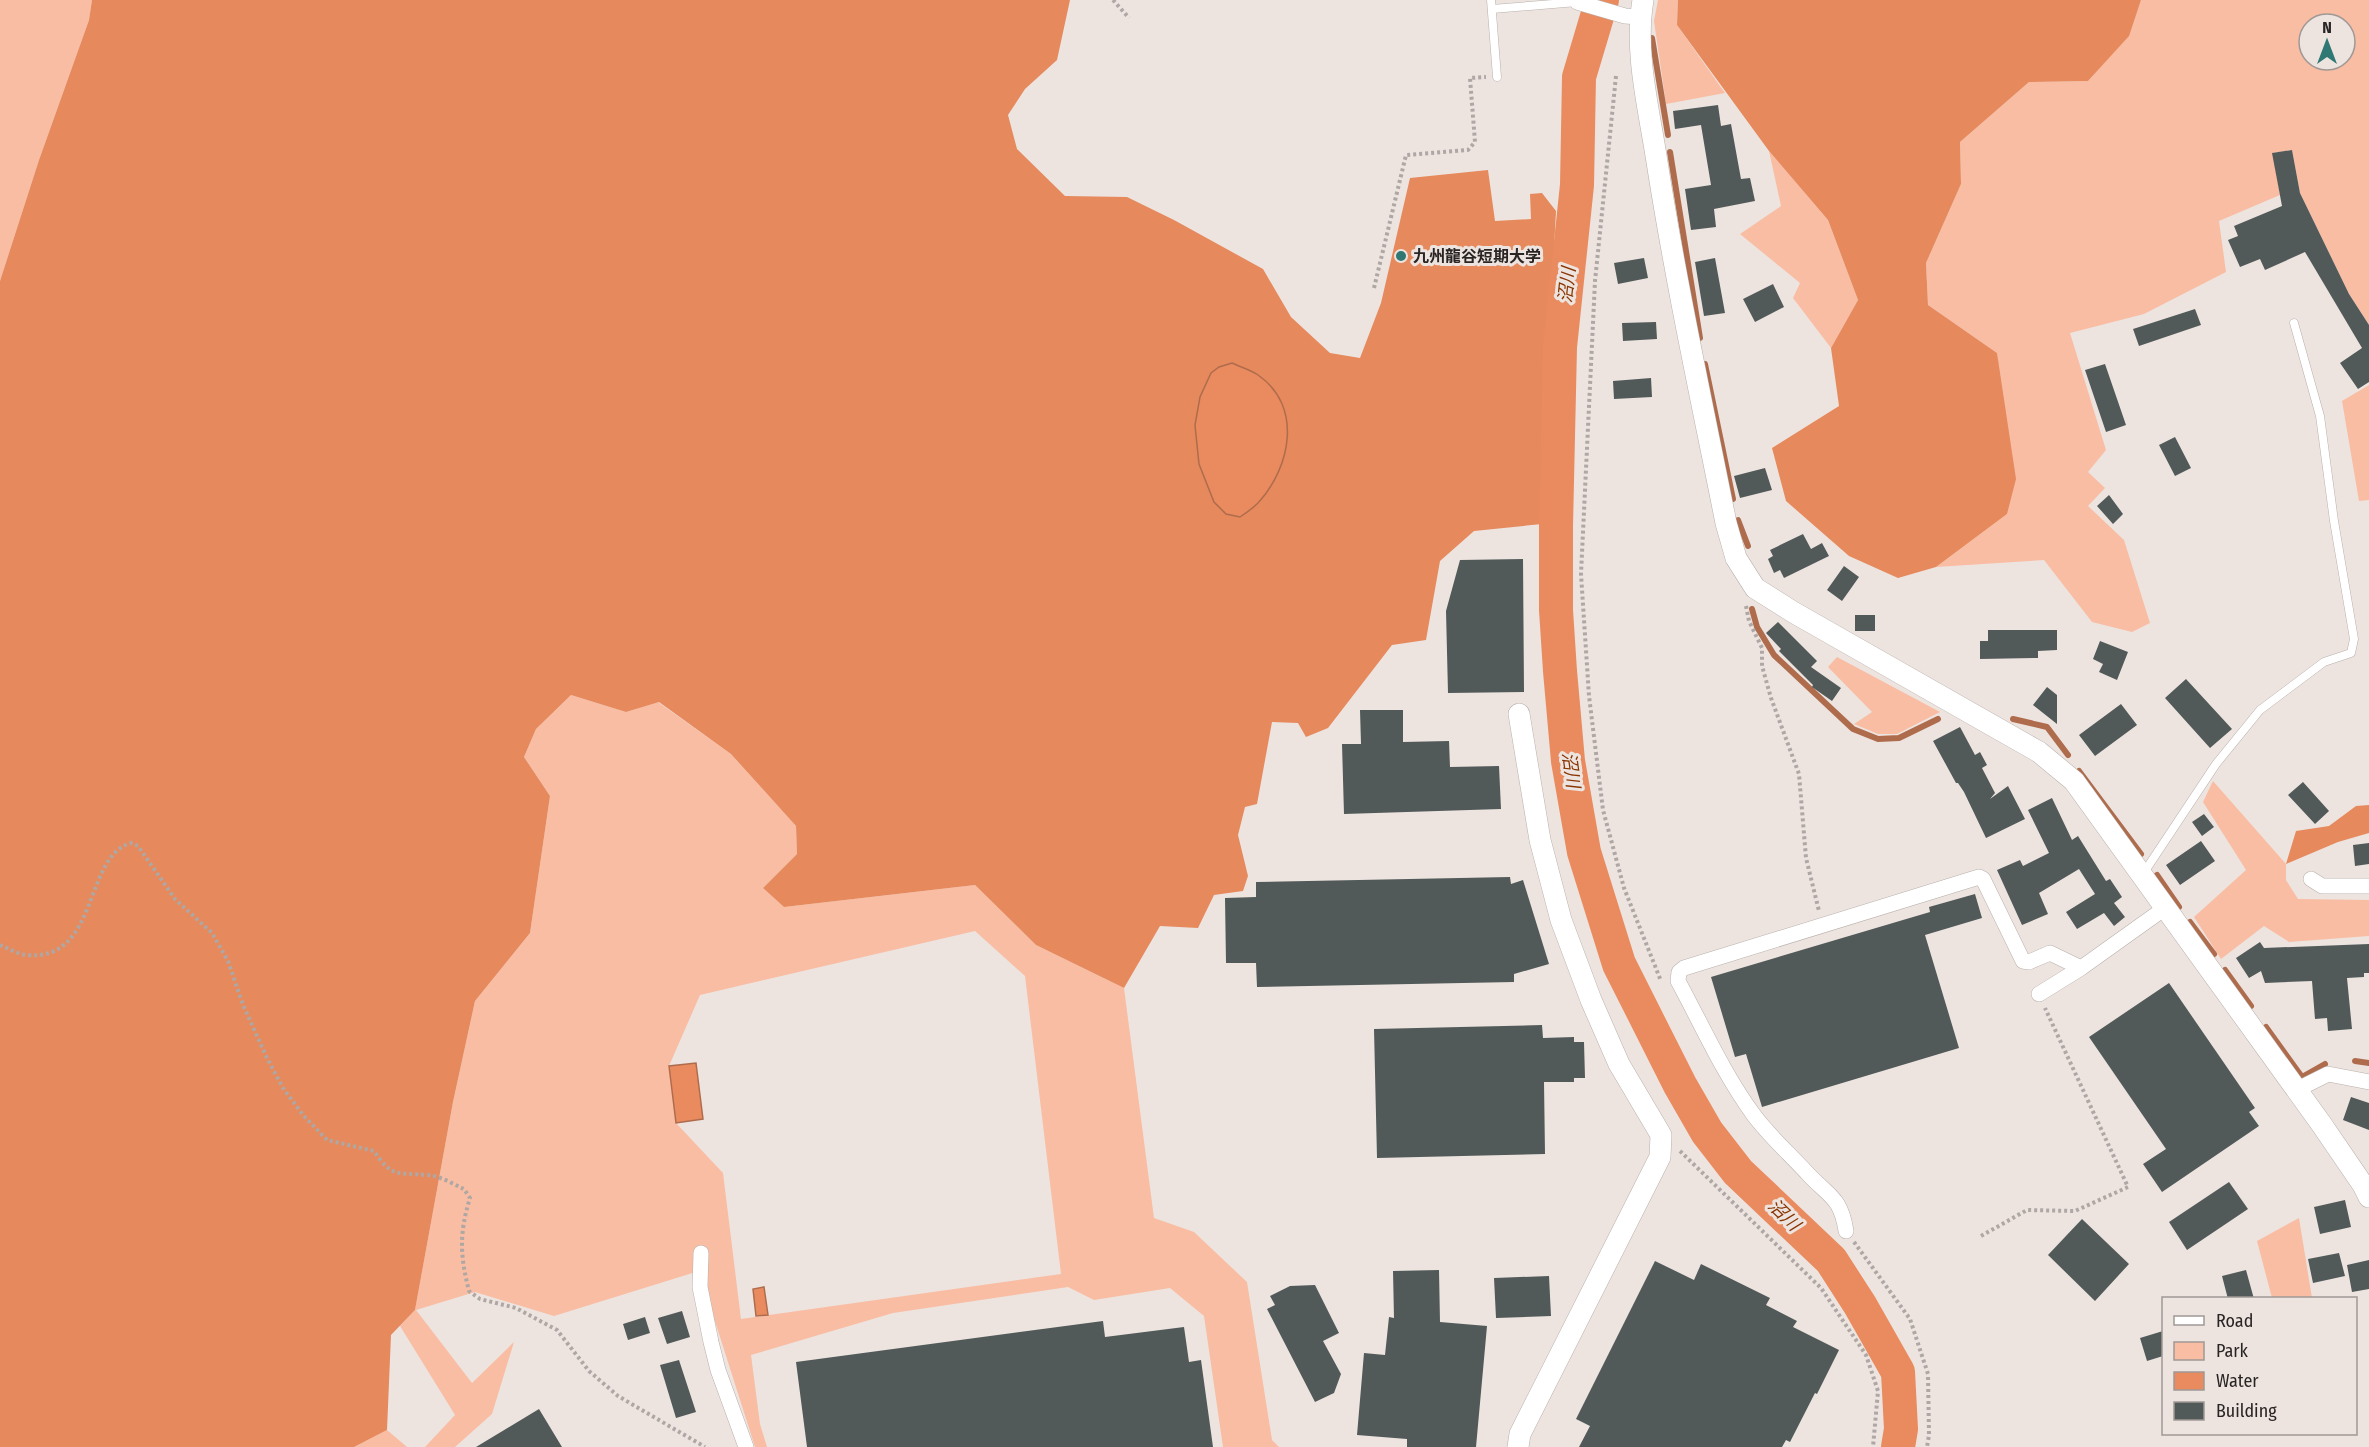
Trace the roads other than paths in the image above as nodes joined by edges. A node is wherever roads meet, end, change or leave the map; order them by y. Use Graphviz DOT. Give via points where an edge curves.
graph roads {
  1 [pos="1491,0"];
  2 [pos="1576,1"];
  3 [pos="1492,9"];
  4 [pos="1636,11"];
  5 [pos="1497,77"];
  6 [pos="2294,323"];
  7 [pos="1520,714"];
  8 [pos="2142,875"];
  9 [pos="2312,879"];
  10 [pos="2369,886"];
  11 [pos="2165,908"];
  12 [pos="2081,968"];
  13 [pos="2039,994"];
  14 [pos="2369,1082"];
  15 [pos="2296,1090"];
  16 [pos="2369,1197"];
  17 [pos="1846,1231"];
  18 [pos="701,1253"];
  19 [pos="746,1447"];
  20 [pos="1518,1447"];
  1 -- 3 [label="lane"];
  2 -- 3 [label="lane"];
  2 -- 4 [label="street"];
  3 -- 5 [label="lane"];
  4 -- 8 [label="street" via="1672,254 1736,558 1755,588 2039,752 2074,781"];
  6 -- 8 [label="lane" via="2320,416 2354,639 2351,653 2324,662 2260,710 2216,764"];
  7 -- 20 [label="street" via="1540,840 1561,920 1619,1064 1661,1135 1660,1157 1520,1434"];
  8 -- 11 [label="street"];
  9 -- 10 [label="street" via="2322,886"];
  11 -- 12 [label="street"];
  11 -- 15 [label="street"];
  12 -- 13 [label="street"];
  12 -- 17 [label="street" via="2050,953 2022,961 1979,877 1679,972 1678,981 1737,1089 1754,1115 1817,1184 1835,1198"];
  14 -- 15 [label="street" via="2328,1074"];
  15 -- 16 [label="street"];
  18 -- 19 [label="street" via="700,1287 711,1342"];
}
